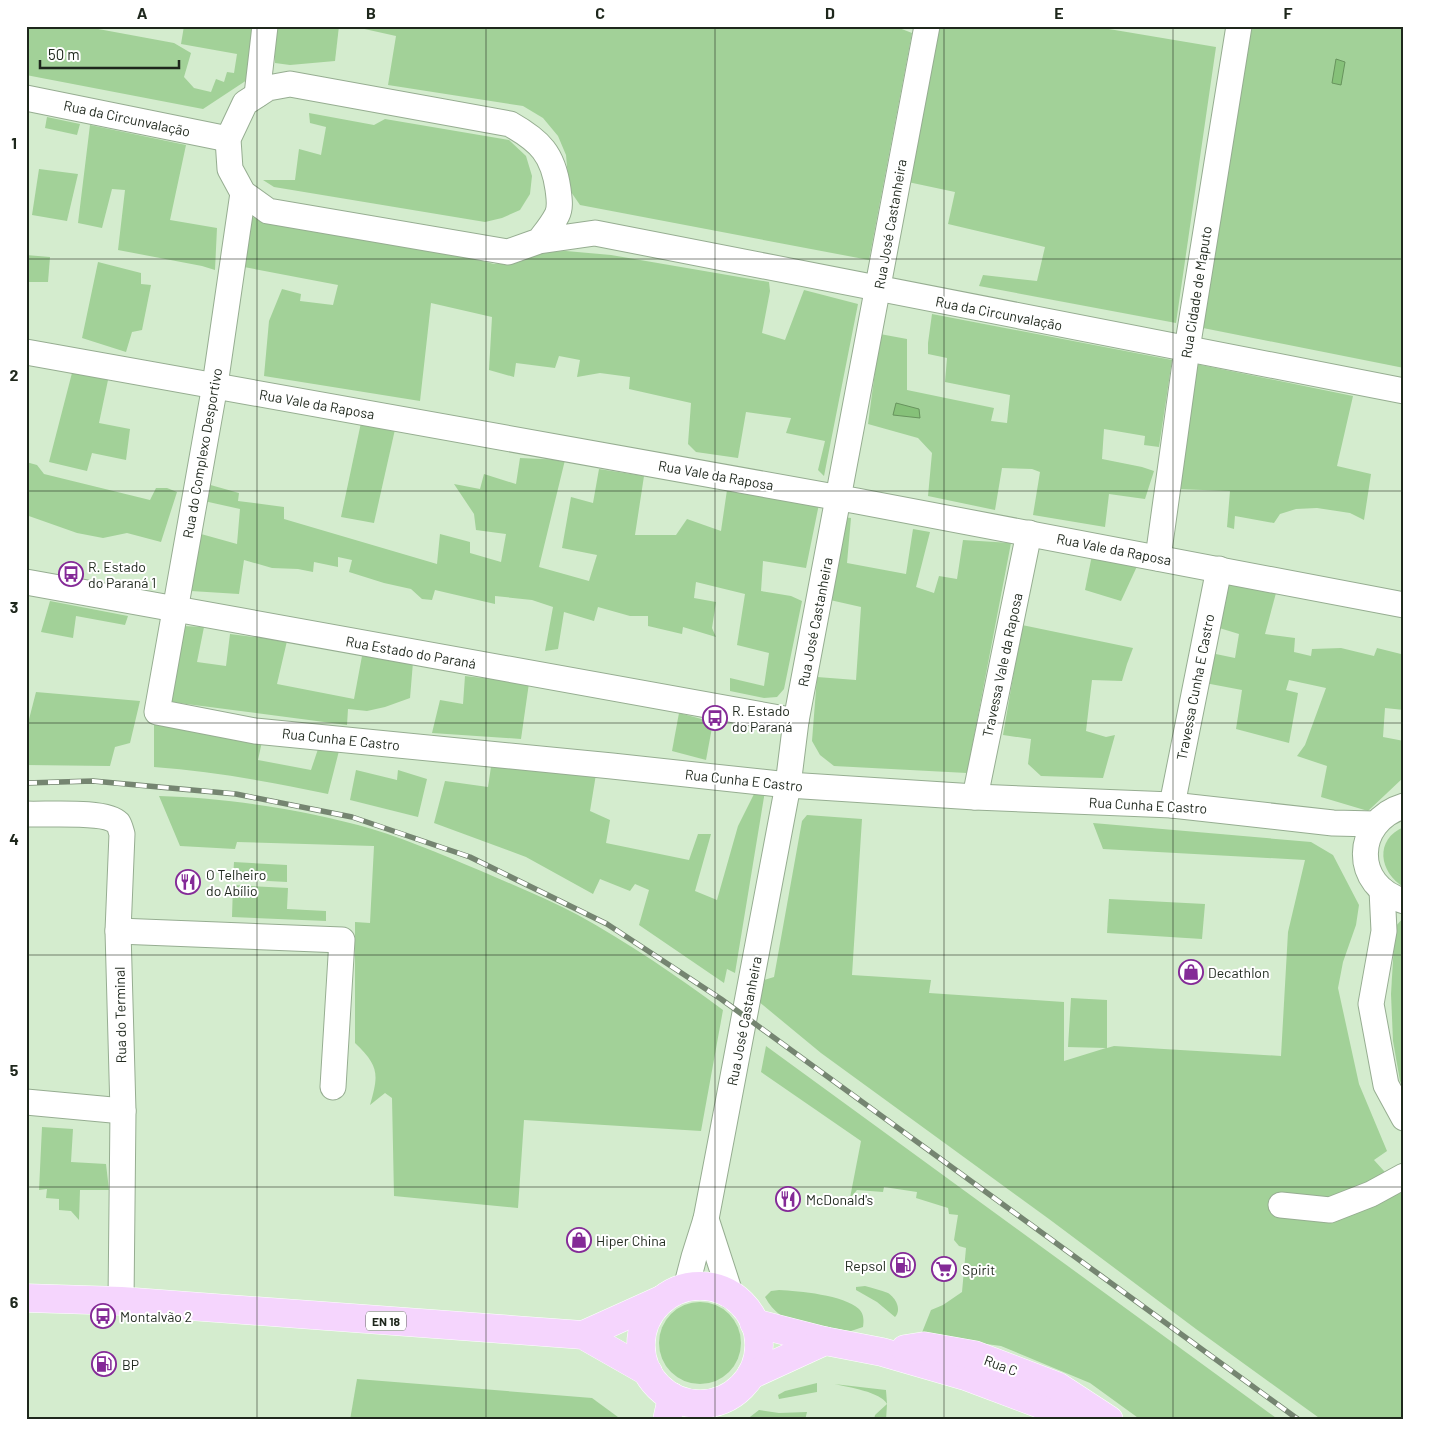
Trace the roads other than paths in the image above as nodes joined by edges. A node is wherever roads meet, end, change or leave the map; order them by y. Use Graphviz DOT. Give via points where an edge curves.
graph roads {
  1 [pos="265,26"];
  2 [pos="927,26"];
  3 [pos="1239,26"];
  4 [pos="257,95"];
  5 [pos="26,98"];
  6 [pos="228,139"];
  7 [pos="243,193"];
  8 [pos="560,204"];
  9 [pos="595,233"];
  10 [pos="539,241"];
  11 [pos="878,290"];
  12 [pos="1187,349"];
  13 [pos="26,352"];
  14 [pos="215,385"];
  15 [pos="1404,391"];
  16 [pos="839,498"];
  17 [pos="1029,534"];
  18 [pos="1158,558"];
  19 [pos="1219,569"];
  20 [pos="26,582"];
  21 [pos="1404,605"];
  22 [pos="174,609"];
  23 [pos="157,712"];
  24 [pos="796,721"];
  25 [pos="788,786"];
  26 [pos="974,797"];
  27 [pos="1172,805"];
  28 [pos="1403,806"];
  29 [pos="26,814"];
  30 [pos="1333,822"];
  31 [pos="1375,824"];
  32 [pos="1366,864"];
  33 [pos="1393,896"];
  34 [pos="1404,916"];
  35 [pos="118,931"];
  36 [pos="1384,931"];
  37 [pos="334,1087"];
  38 [pos="26,1102"];
  39 [pos="123,1111"];
  40 [pos="1404,1118"];
  41 [pos="1404,1176"];
  42 [pos="1281,1205"];
  43 [pos="706,1219"];
  44 [pos="676,1293"];
  45 [pos="731,1296"];
  46 [pos="26,1298"];
  47 [pos="120,1301"];
  48 [pos="754,1323"];
  49 [pos="583,1335"];
  50 [pos="825,1341"];
  51 [pos="882,1352"];
  52 [pos="648,1372"];
  53 [pos="751,1375"];
  54 [pos="669,1408"];
  55 [pos="704,1412"];
  56 [pos="1065,1420"];
  57 [pos="1109,1420"];
  1 -- 4 [label="street"];
  2 -- 11 [label="street, Rua José Castanheira"];
  3 -- 12 [label="street, Rua Cidade de Maputo"];
  4 -- 6 [label="street" via="245,103"];
  4 -- 8 [label="street" via="268,88 290,84 510,124 531,136 546,153 556,173"];
  5 -- 6 [label="street, Rua da Circunvalação"];
  6 -- 7 [label="street" via="230,169"];
  7 -- 10 [label="street, Rua da Circunvalação" via="268,211 508,252"];
  7 -- 14 [label="street, Rua do Complexo Desportivo"];
  8 -- 9 [label="street, Rua da Circunvalação"];
  8 -- 10 [label="street"];
  9 -- 10 [label="street, Rua da Circunvalação"];
  9 -- 11 [label="street, Rua da Circunvalação"];
  11 -- 12 [label="street, Rua da Circunvalação"];
  11 -- 16 [label="street, Rua José Castanheira"];
  12 -- 15 [label="street, Rua da Circunvalação"];
  12 -- 18 [label="street, Rua Cidade de Maputo"];
  13 -- 14 [label="street, Rua Vale da Raposa"];
  14 -- 16 [label="street, Rua Vale da Raposa"];
  14 -- 22 [label="street, Rua do Complexo Desportivo"];
  16 -- 17 [label="street, Rua Vale da Raposa"];
  16 -- 24 [label="street, Rua José Castanheira"];
  17 -- 18 [label="street, Rua Vale da Raposa"];
  17 -- 26 [label="street, Travessa Vale da Raposa"];
  18 -- 19 [label="street, Rua Vale da Raposa"];
  19 -- 21 [label="street, Rua Vale da Raposa"];
  19 -- 27 [label="street, Travessa Cunha E Castro"];
  20 -- 22 [label="street, Rua Estado do Paraná"];
  22 -- 23 [label="street, Rua do Complexo Desportivo"];
  22 -- 24 [label="street, Rua Estado do Paraná"];
  23 -- 25 [label="street, Rua Cunha E Castro" via="255,731"];
  24 -- 25 [label="street, Rua José Castanheira"];
  25 -- 26 [label="street, Rua Cunha E Castro"];
  25 -- 43 [label="street, Rua José Castanheira"];
  26 -- 27 [label="street, Rua Cunha E Castro"];
  27 -- 30 [label="street, Rua Cunha E Castro"];
  28 -- 31 [label="street" via="1387,812"];
  29 -- 35 [label="street, Rua do Terminal" via="95,815 110,818 118,824 122,834"];
  30 -- 31 [label="street, Rua Cunha E Castro"];
  30 -- 32 [label="street"];
  31 -- 32 [label="street" via="1368,836"];
  32 -- 33 [label="street" via="1372,878"];
  33 -- 36 [label="street"];
  34 -- 36 [label="street"];
  35 -- 37 [label="street" via="342,940"];
  35 -- 39 [label="street, Rua do Terminal"];
  36 -- 40 [label="street" via="1371,1004 1386,1085"];
  38 -- 39 [label="street"];
  39 -- 47 [label="street, Rua do Terminal"];
  41 -- 42 [label="street" via="1371,1194 1330,1210"];
  43 -- 44 [label="street, Rua José Castanheira" via="694,1257"];
  43 -- 45 [label="street, Rua José Castanheira"];
  44 -- 45 [label="main road" via="708,1287"];
  44 -- 49 [label="main road, EN 18"];
  44 -- 52 [label="main road" via="650,1315 642,1337 643,1359"];
  45 -- 48 [label="main road" via="747,1310"];
  46 -- 47 [label="main road, EN 18"];
  47 -- 49 [label="main road, EN 18"];
  48 -- 50 [label="main road, Rua C"];
  48 -- 53 [label="main road" via="758,1348"];
  49 -- 52 [label="main road, EN 18"];
  50 -- 51 [label="main road, Rua C"];
  50 -- 53 [label="main road"];
  51 -- 56 [label="main road, Rua C" via="1045,1406"];
  51 -- 57 [label="main road, Rua C" via="924,1346 975,1356 1057,1386"];
  52 -- 54 [label="main road" via="662,1390"];
  53 -- 55 [label="main road" via="736,1392"];
  54 -- 55 [label="main road" via="692,1404"];
}
